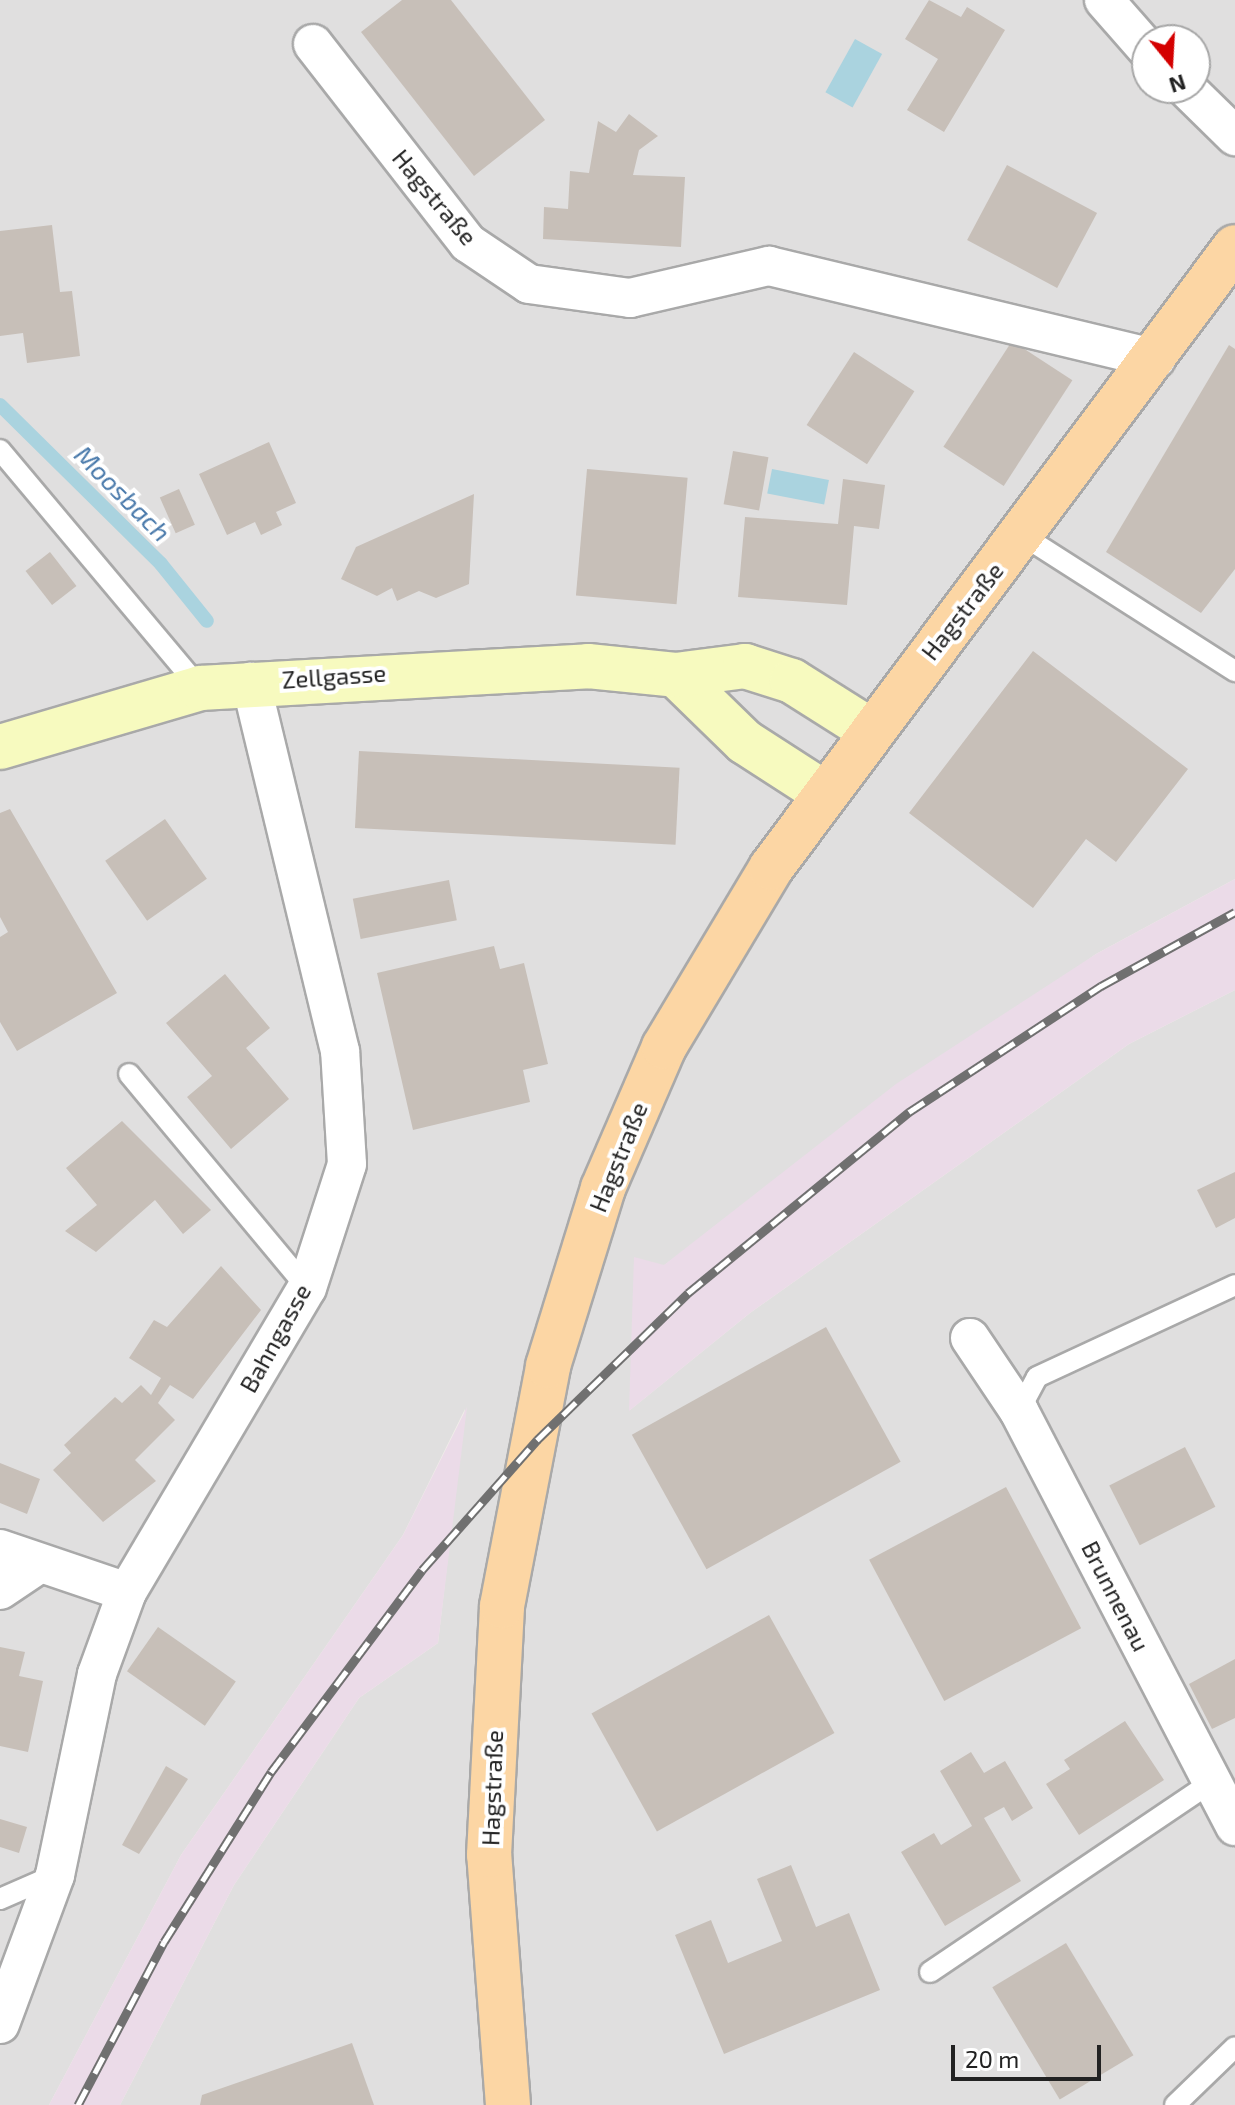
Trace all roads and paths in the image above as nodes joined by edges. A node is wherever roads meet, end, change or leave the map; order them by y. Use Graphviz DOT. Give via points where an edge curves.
graph roads {
  1 [pos="1104,0"];
  2 [pos="1131,31"];
  3 [pos="313,44"];
  4 [pos="1202,104"];
  5 [pos="1235,136"];
  6 [pos="1235,247"];
  7 [pos="1156,359"];
  8 [pos="0,450"];
  9 [pos="1022,535"];
  10 [pos="1235,671"];
  11 [pos="676,675"];
  12 [pos="251,682"];
  13 [pos="200,688"];
  14 [pos="871,731"];
  15 [pos="0,747"];
  16 [pos="824,793"];
  17 [pos="129,1074"];
  18 [pos="1235,1285"];
  19 [pos="307,1288"];
  20 [pos="970,1338"];
  21 [pos="1019,1411"];
  22 [pos="0,1549"];
  23 [pos="40,1563"];
  24 [pos="0,1590"];
  25 [pos="127,1592"];
  26 [pos="1212,1782"];
  27 [pos="1235,1826"];
  28 [pos="55,1875"];
  29 [pos="0,1899"];
  30 [pos="930,1972"];
  31 [pos="0,2024"];
  32 [pos="1235,2047"];
  33 [pos="508,2105"];
  34 [pos="1175,2105"];
  1 -- 2 [label="street"];
  3 -- 7 [label="street, Hagstraße" via="468,243 529,284 630,298 769,266"];
  4 -- 5 [label="street"];
  6 -- 7 [label="main road, Hagstraße"];
  7 -- 9 [label="main road, Hagstraße"];
  8 -- 13 [label="lane"];
  9 -- 10 [label="lane"];
  9 -- 14 [label="main road, Hagstraße"];
  11 -- 12 [label="main road, Zellgasse" via="588,666"];
  11 -- 14 [label="main road, Zellgasse" via="745,666 792,681"];
  11 -- 16 [label="main road" via="745,742"];
  12 -- 13 [label="main road, Zellgasse"];
  12 -- 19 [label="street, Bahngasse" via="340,1051 347,1164"];
  13 -- 15 [label="main road, Zellgasse"];
  14 -- 16 [label="main road, Hagstraße"];
  16 -- 33 [label="main road, Hagstraße" via="664,1047 603,1188 548,1366 515,1517 493,1729 494,1974"];
  17 -- 19 [label="lane"];
  18 -- 21 [label="lane" via="1037,1377"];
  19 -- 25 [label="street, Bahngasse"];
  20 -- 21 [label="street, Brunnenau"];
  21 -- 26 [label="street, Brunnenau"];
  22 -- 23 [label="street"];
  23 -- 24 [label="street"];
  23 -- 25 [label="street"];
  25 -- 28 [label="street, Bahngasse" via="97,1674"];
  26 -- 27 [label="street, Brunnenau"];
  26 -- 30 [label="lane"];
  28 -- 29 [label="lane"];
  28 -- 31 [label="street, Bahngasse"];
  32 -- 34 [label="lane"];
}
